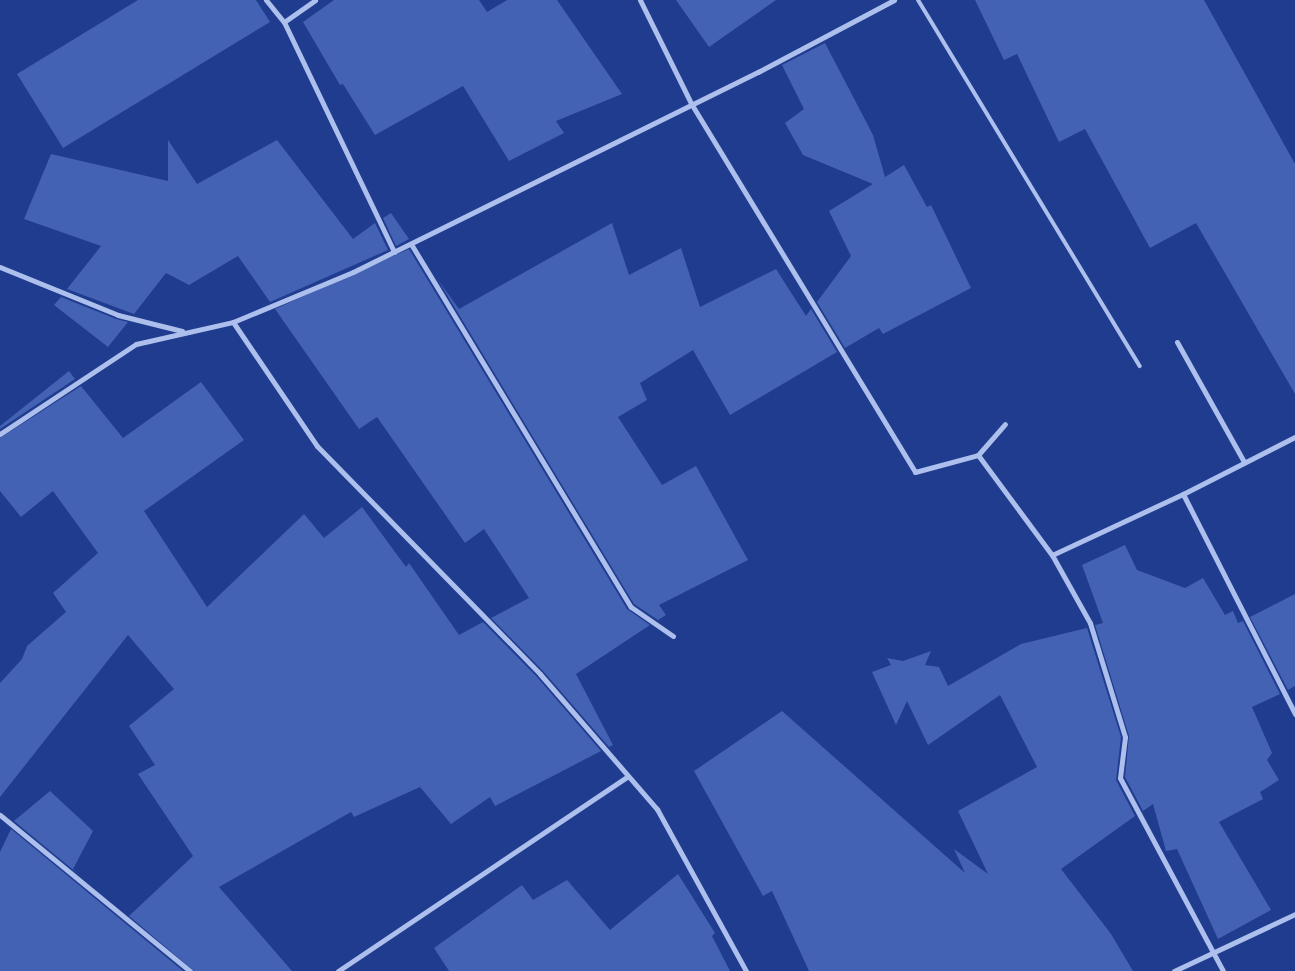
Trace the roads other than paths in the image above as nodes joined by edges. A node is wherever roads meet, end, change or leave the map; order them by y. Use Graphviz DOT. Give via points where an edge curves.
graph roads {
  1 [pos="266,0"];
  2 [pos="315,0"];
  3 [pos="640,0"];
  4 [pos="894,0"];
  5 [pos="918,0"];
  6 [pos="284,22"];
  7 [pos="692,104"];
  8 [pos="411,244"];
  9 [pos="394,252"];
  10 [pos="0,267"];
  11 [pos="233,322"];
  12 [pos="185,331"];
  13 [pos="1178,342"];
  14 [pos="1140,366"];
  15 [pos="1005,424"];
  16 [pos="0,434"];
  17 [pos="1295,436"];
  18 [pos="978,455"];
  19 [pos="1244,462"];
  20 [pos="1183,494"];
  21 [pos="1052,555"];
  22 [pos="673,636"];
  23 [pos="1295,714"];
  24 [pos="628,776"];
  25 [pos="0,815"];
  26 [pos="1295,914"];
  27 [pos="1214,952"];
  28 [pos="190,971"];
  29 [pos="338,971"];
  30 [pos="746,971"];
  31 [pos="1174,971"];
  32 [pos="1223,971"];
  1 -- 6 [label="street"];
  2 -- 6 [label="street"];
  3 -- 7 [label="street"];
  4 -- 7 [label="street"];
  5 -- 14 [label="lane"];
  6 -- 9 [label="street"];
  7 -- 8 [label="street"];
  7 -- 18 [label="street" via="915,472"];
  8 -- 9 [label="street"];
  8 -- 22 [label="street" via="631,607"];
  9 -- 11 [label="street"];
  10 -- 12 [label="street" via="118,315"];
  11 -- 12 [label="street"];
  11 -- 24 [label="street" via="317,446 540,674"];
  12 -- 16 [label="street" via="136,344"];
  13 -- 19 [label="street"];
  15 -- 18 [label="street"];
  17 -- 19 [label="street"];
  18 -- 21 [label="street"];
  19 -- 20 [label="street"];
  20 -- 21 [label="street"];
  20 -- 23 [label="street"];
  21 -- 27 [label="street" via="1090,623 1125,737 1120,778"];
  24 -- 29 [label="street"];
  24 -- 30 [label="street" via="657,809"];
  25 -- 28 [label="street"];
  26 -- 27 [label="street"];
  27 -- 31 [label="street"];
  27 -- 32 [label="street"];
}
